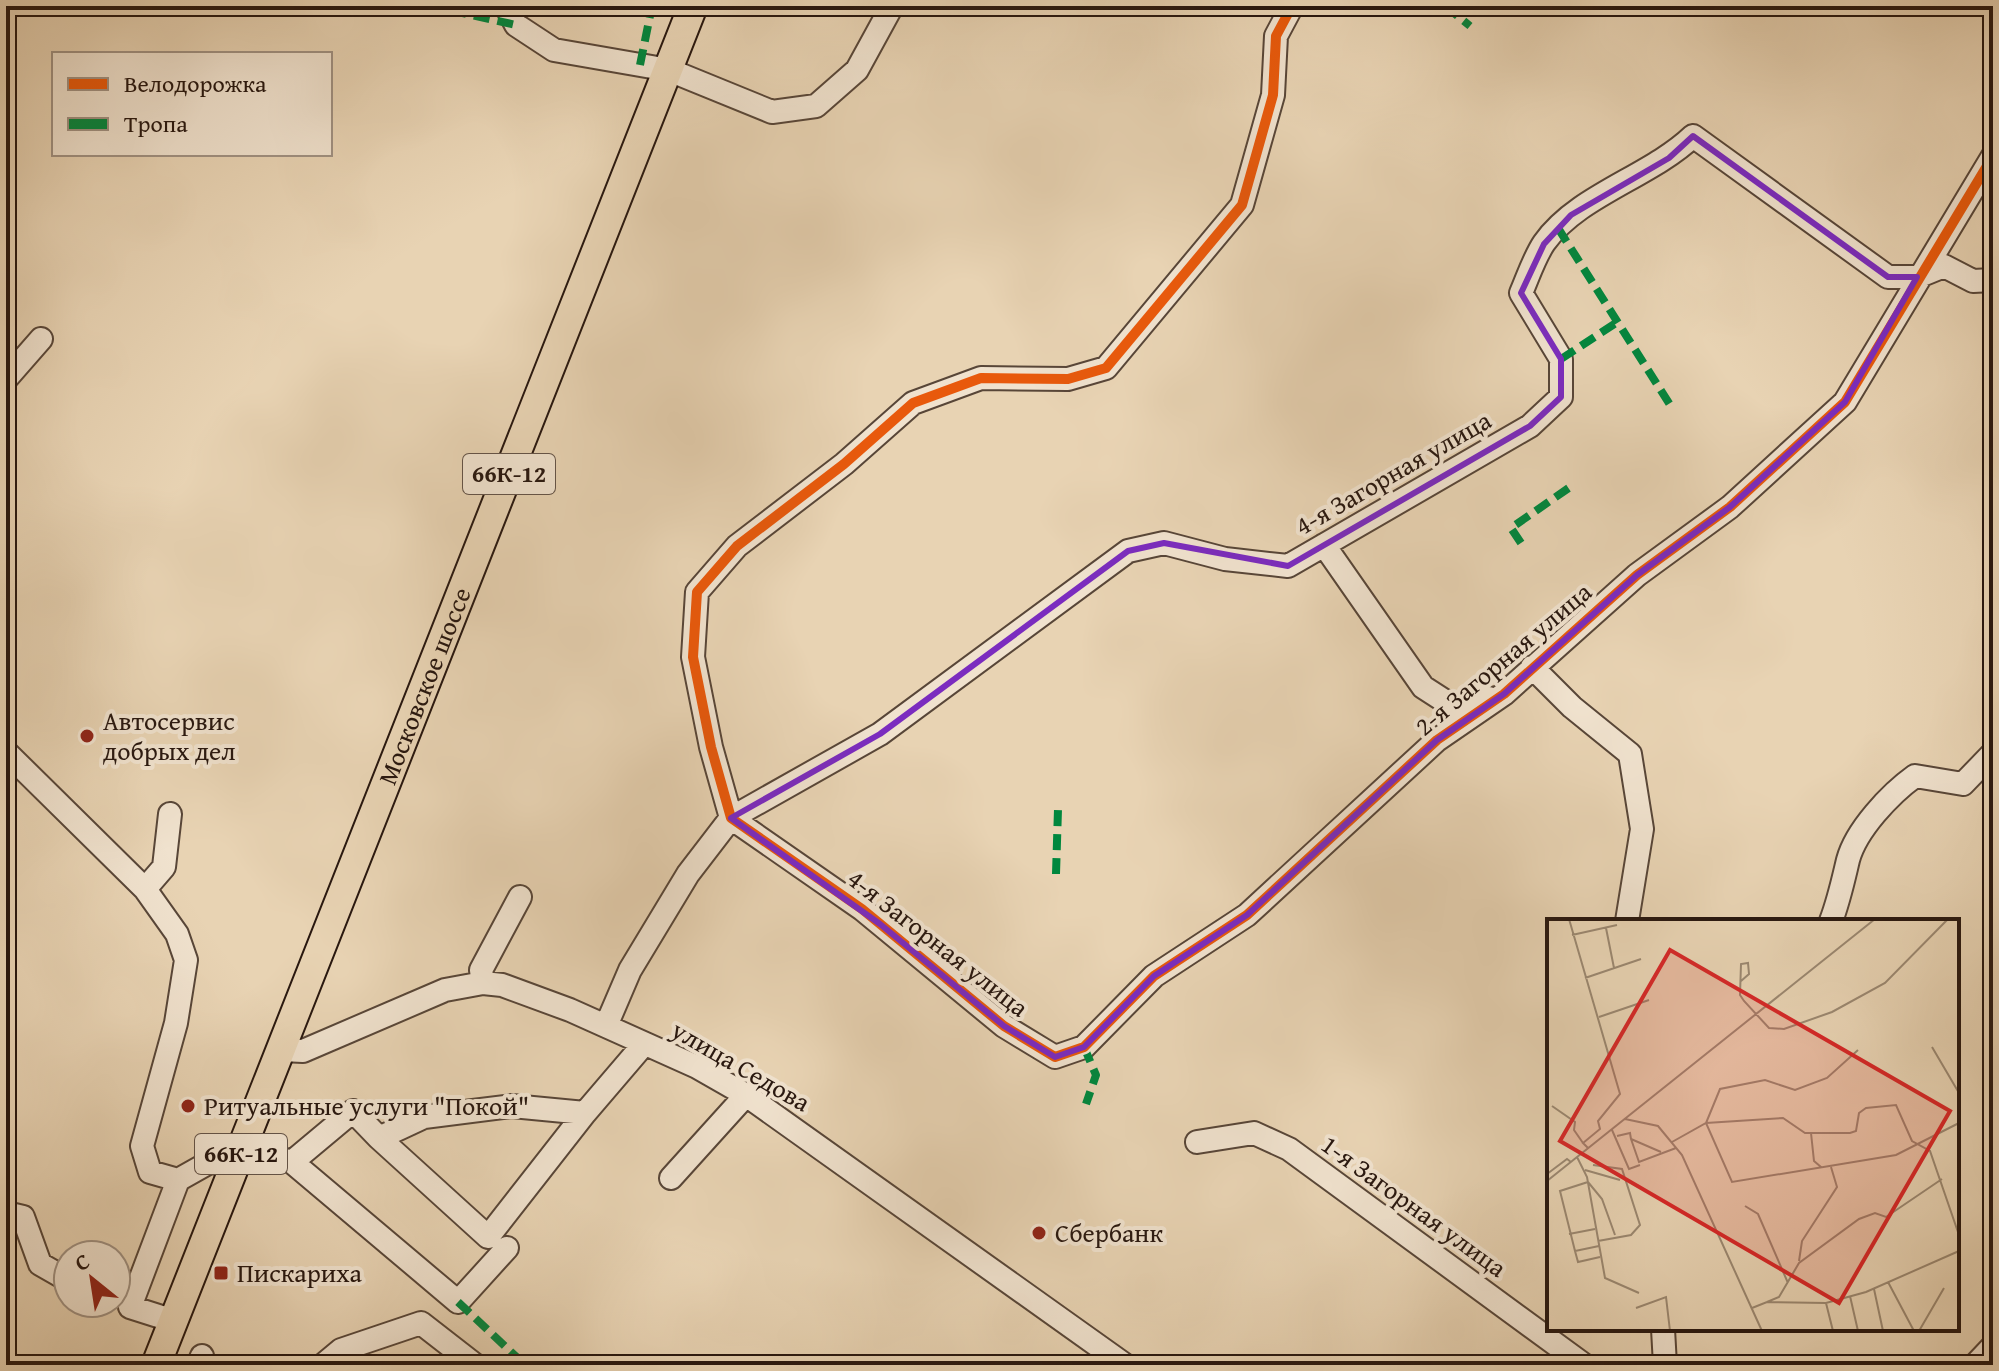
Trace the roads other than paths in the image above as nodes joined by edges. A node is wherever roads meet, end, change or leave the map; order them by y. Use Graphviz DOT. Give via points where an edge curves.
graph roads {
  1 [pos="506,6"];
  2 [pos="693,6"];
  3 [pos="892,6"];
  4 [pos="1292,6"];
  5 [pos="669,70"];
  6 [pos="1993,156"];
  7 [pos="1917,277"];
  8 [pos="1993,280"];
  9 [pos="41,339"];
  10 [pos="6,379"];
  11 [pos="1324,545"];
  12 [pos="1532,667"];
  13 [pos="1504,694"];
  14 [pos="6,752"];
  15 [pos="1993,753"];
  16 [pos="170,814"];
  17 [pos="731,818"];
  18 [pos="145,889"];
  19 [pos="520,897"];
  20 [pos="1627,919"];
  21 [pos="1832,919"];
  22 [pos="483,983"];
  23 [pos="606,1026"];
  24 [pos="644,1044"];
  25 [pos="1084,1047"];
  26 [pos="282,1050"];
  27 [pos="746,1095"];
  28 [pos="585,1113"];
  29 [pos="379,1138"];
  30 [pos="1197,1142"];
  31 [pos="240,1156"];
  32 [pos="292,1162"];
  33 [pos="671,1178"];
  34 [pos="178,1180"];
  35 [pos="6,1213"];
  36 [pos="507,1248"];
  37 [pos="52,1271"];
  38 [pos="132,1284"];
  39 [pos="132,1307"];
  40 [pos="174,1321"];
  41 [pos="1663,1331"];
  42 [pos="1993,1346"];
  43 [pos="156,1365"];
  44 [pos="323,1365"];
  45 [pos="475,1365"];
  46 [pos="1125,1365"];
  47 [pos="1584,1365"];
  48 [pos="1665,1365"];
  49 [pos="1975,1365"];
  1 -- 5 [label="street" via="516,25 554,50"];
  2 -- 5 [label="main road, Московское шоссе / 66К-12"];
  3 -- 5 [label="street" via="857,70 816,106 772,112"];
  4 -- 17 [label="street" via="1276,36 1273,95 1242,205 1106,368 1068,379 981,378 913,403 737,546 697,592 693,657"];
  5 -- 26 [label="main road, Московское шоссе / 66К-12"];
  6 -- 7 [label="street, 2-я Загорная улица"];
  7 -- 8 [label="street" via="1944,266 1973,281"];
  7 -- 11 [label="street, 4-я Загорная улица" via="1888,277 1693,136 1669,158 1571,215 1544,244 1521,293 1561,359 1561,397 1530,426"];
  7 -- 12 [label="street, 2-я Загорная улица" via="1845,402 1730,507 1637,575"];
  9 -- 10 [label="street"];
  11 -- 13 [label="street" via="1423,687 1454,707"];
  11 -- 17 [label="street, 4-я Загорная улица" via="1288,566 1225,559 1164,543 1128,551 880,734"];
  12 -- 13 [label="street, 2-я Загорная улица"];
  12 -- 20 [label="street, 2-я Загорная улица" via="1630,754 1642,829"];
  13 -- 25 [label="street, 2-я Загорная улица" via="1437,740 1247,915 1154,976"];
  14 -- 18 [label="street"];
  15 -- 21 [label="street" via="1963,784 1915,776 1887,796 1849,857"];
  16 -- 18 [label="street" via="164,867"];
  17 -- 23 [label="street, 4-я Загорная улица" via="688,874 630,970"];
  17 -- 25 [label="street, 4-я Загорная улица" via="862,909 1004,1026 1055,1057"];
  18 -- 34 [label="street" via="177,934 186,960 176,1023 142,1146 150,1172"];
  19 -- 22 [label="street" via="481,970"];
  22 -- 23 [label="street, улица Седова" via="502,985"];
  22 -- 26 [label="street, улица Седова" via="445,990 303,1051"];
  23 -- 24 [label="street, улица Седова"];
  24 -- 27 [label="street, улица Седова"];
  24 -- 28 [label="street"];
  26 -- 31 [label="main road, Московское шоссе / 66К-12"];
  27 -- 33 [label="street"];
  27 -- 46 [label="street, улица Седова"];
  28 -- 29 [label="street" via="512,1106 424,1117"];
  28 -- 29 [label="street" via="488,1237"];
  29 -- 32 [label="street" via="353,1111"];
  30 -- 47 [label="street, 1-я Загорная улица" via="1254,1133 1289,1149"];
  31 -- 32 [label="street"];
  31 -- 34 [label="street" via="210,1162"];
  31 -- 40 [label="main road, Московское шоссе / 66К-12"];
  32 -- 36 [label="street" via="458,1302"];
  34 -- 38 [label="street"];
  35 -- 37 [label="street" via="23,1217 40,1264"];
  39 -- 40 [label="street"];
  40 -- 43 [label="main road, Московское шоссе / 66К-12"];
  41 -- 48 [label="street"];
  42 -- 49 [label="street"];
  44 -- 45 [label="street" via="341,1350 421,1323"];
}
